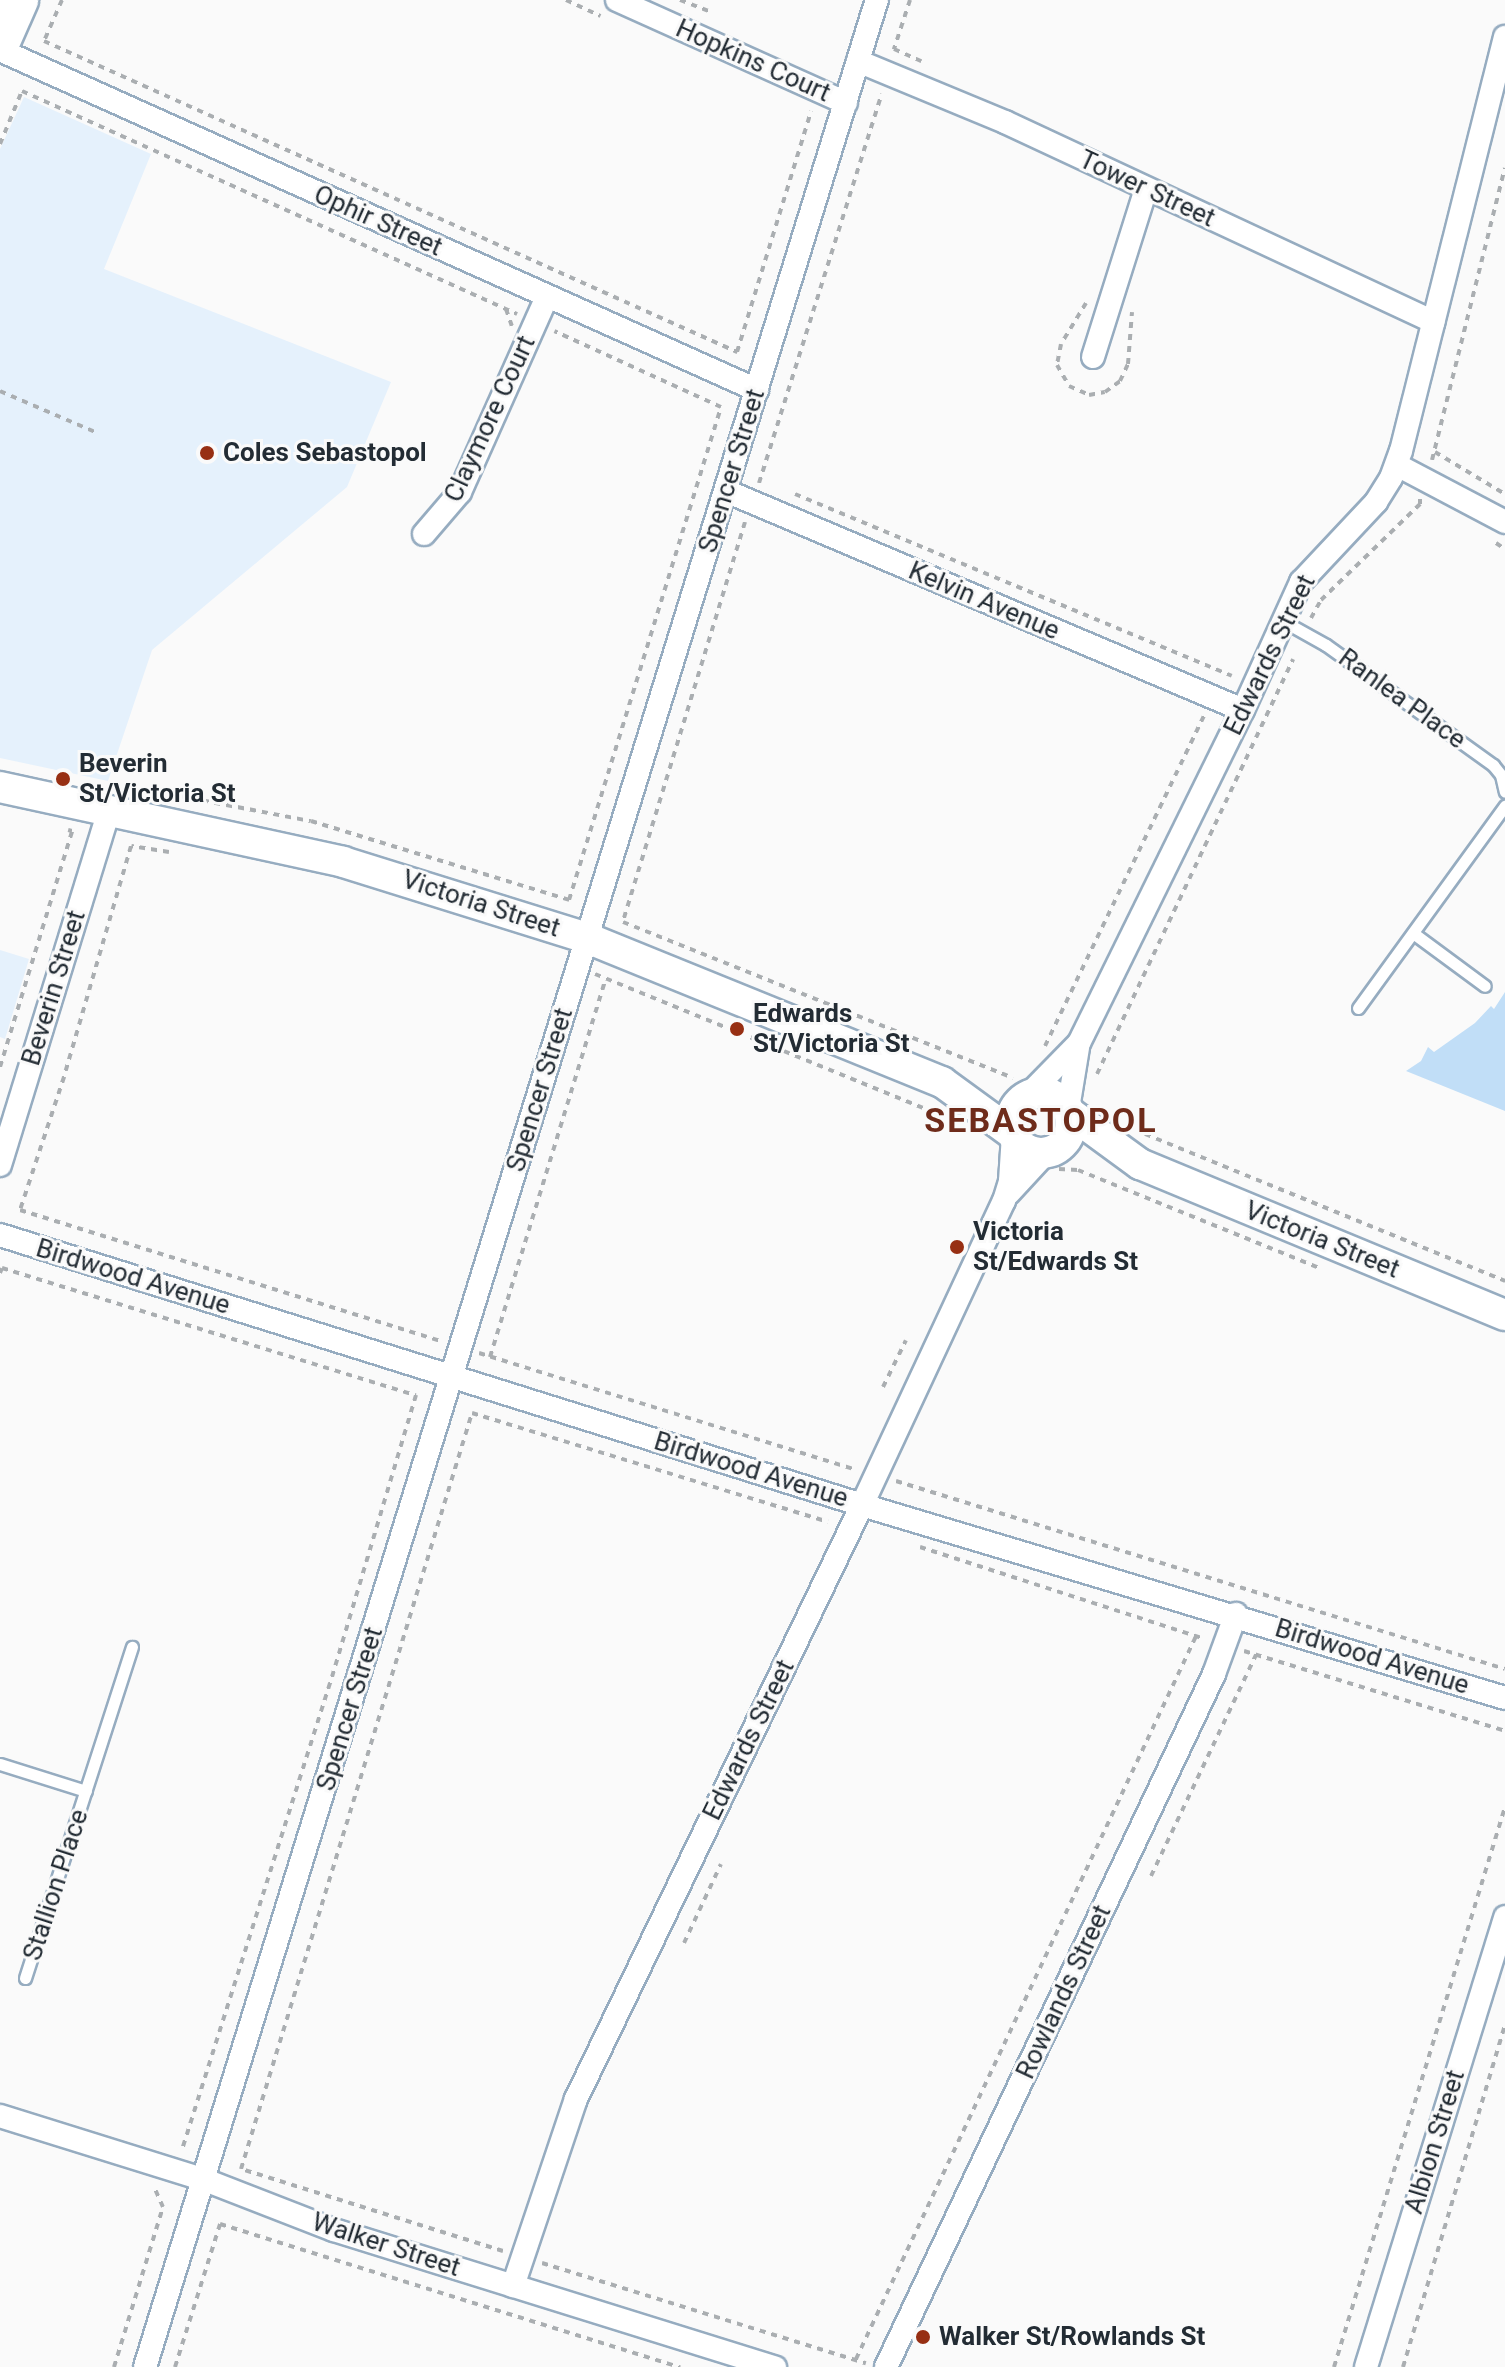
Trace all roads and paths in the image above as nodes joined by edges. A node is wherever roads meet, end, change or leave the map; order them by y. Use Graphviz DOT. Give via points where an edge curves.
graph roads {
  1 [pos="18,0"];
  2 [pos="62,0"];
  3 [pos="617,0"];
  4 [pos="680,0"];
  5 [pos="877,0"];
  6 [pos="910,0"];
  7 [pos="709,11"];
  8 [pos="1505,37"];
  9 [pos="0,41"];
  10 [pos="894,49"];
  11 [pos="0,50"];
  12 [pos="858,61"];
  13 [pos="880,93"];
  14 [pos="846,103"];
  15 [pos="812,111"];
  16 [pos="0,144"];
  17 [pos="1505,168"];
  18 [pos="1146,189"];
  19 [pos="1090,295"];
  20 [pos="547,297"];
  21 [pos="1434,322"];
  22 [pos="535,323"];
  23 [pos="1093,357"];
  24 [pos="1069,386"];
  25 [pos="757,390"];
  26 [pos="0,391"];
  27 [pos="95,432"];
  28 [pos="1435,451"];
  29 [pos="1397,465"];
  30 [pos="1425,478"];
  31 [pos="760,480"];
  32 [pos="775,486"];
  33 [pos="726,491"];
  34 [pos="789,492"];
  35 [pos="1505,494"];
  36 [pos="752,502"];
  37 [pos="1505,522"];
  38 [pos="424,534"];
  39 [pos="1282,621"];
  40 [pos="1304,632"];
  41 [pos="1232,676"];
  42 [pos="1207,710"];
  43 [pos="1243,710"];
  44 [pos="0,787"];
  45 [pos="1505,792"];
  46 [pos="1505,808"];
  47 [pos="109,811"];
  48 [pos="72,831"];
  49 [pos="178,854"];
  50 [pos="569,900"];
  51 [pos="1413,933"];
  52 [pos="582,952"];
  53 [pos="606,978"];
  54 [pos="1485,986"];
  55 [pos="1358,1008"];
  56 [pos="1079,1043"];
  57 [pos="1039,1058"];
  58 [pos="0,1067"];
  59 [pos="1096,1076"];
  60 [pos="942,1082"];
  61 [pos="1026,1088"];
  62 [pos="1069,1111"];
  63 [pos="954,1120"];
  64 [pos="1141,1132"];
  65 [pos="1013,1134"];
  66 [pos="1042,1158"];
  67 [pos="1140,1164"];
  68 [pos="0,1165"];
  69 [pos="1004,1201"];
  70 [pos="0,1235"];
  71 [pos="1328,1272"];
  72 [pos="0,1273"];
  73 [pos="1505,1281"];
  74 [pos="1505,1315"];
  75 [pos="906,1340"];
  76 [pos="462,1348"];
  77 [pos="490,1357"];
  78 [pos="453,1376"];
  79 [pos="883,1387"];
  80 [pos="875,1475"];
  81 [pos="862,1505"];
  82 [pos="828,1522"];
  83 [pos="913,1545"];
  84 [pos="1236,1614"];
  85 [pos="1196,1636"];
  86 [pos="1225,1645"];
  87 [pos="132,1647"];
  88 [pos="1256,1655"];
  89 [pos="1505,1669"];
  90 [pos="1505,1698"];
  91 [pos="1505,1731"];
  92 [pos="0,1764"];
  93 [pos="86,1791"];
  94 [pos="1505,1807"];
  95 [pos="721,1864"];
  96 [pos="1151,1876"];
  97 [pos="1505,1917"];
  98 [pos="684,1943"];
  99 [pos="25,1978"];
  100 [pos="1505,2025"];
  101 [pos="0,2116"];
  102 [pos="183,2150"];
  103 [pos="205,2180"];
  104 [pos="163,2207"];
  105 [pos="522,2257"];
  106 [pos="513,2286"];
  107 [pos="114,2367"];
  108 [pos="145,2367"];
  109 [pos="175,2367"];
  110 [pos="680,2367"];
  111 [pos="775,2367"];
  112 [pos="886,2367"];
  113 [pos="1334,2367"];
  114 [pos="1366,2367"];
  115 [pos="1403,2367"];
  1 -- 9 [label="highway"];
  2 -- 15 [label="path" via="44,41 737,352"];
  3 -- 14 [label="street, Hopkins Court"];
  4 -- 7 [label="path"];
  5 -- 12 [label="street, Spencer Street"];
  6 -- 10 [label="path"];
  8 -- 21 [label="street, Edwards Street"];
  11 -- 20 [label="street, Ophir Street"];
  12 -- 14 [label="street, Spencer Street"];
  12 -- 18 [label="street, Tower Street" via="994,117"];
  13 -- 31 [label="path"];
  14 -- 25 [label="street, Spencer Street"];
  16 -- 22 [label="path" via="22,91"];
  17 -- 28 [label="path"];
  18 -- 21 [label="street, Tower Street"];
  18 -- 23 [label="street"];
  19 -- 24 [label="path" via="1058,351 1060,375"];
  20 -- 22 [label="street, Claymore Court"];
  20 -- 25 [label="street, Ophir Street"];
  21 -- 29 [label="street, Edwards Street"];
  22 -- 38 [label="street, Claymore Court" via="460,492"];
  22 -- 50 [label="path" via="721,407"];
  25 -- 33 [label="street, Spencer Street"];
  26 -- 27 [label="path"];
  28 -- 30 [label="path"];
  28 -- 35 [label="path"];
  29 -- 30 [label="street"];
  29 -- 39 [label="street, Edwards Street" via="1376,502 1309,571"];
  30 -- 37 [label="street"];
  30 -- 40 [label="path" via="1420,504 1321,600"];
  31 -- 32 [label="path"];
  31 -- 36 [label="path"];
  33 -- 36 [label="street, Kelvin Avenue"];
  33 -- 52 [label="street, Spencer Street"];
  34 -- 41 [label="path"];
  36 -- 43 [label="street, Kelvin Avenue"];
  36 -- 61 [label="path" via="623,922"];
  39 -- 40 [label="lane, Ranlea Place"];
  39 -- 43 [label="street, Edwards Street"];
  40 -- 45 [label="lane, Ranlea Place" via="1493,765"];
  40 -- 59 [label="path"];
  42 -- 57 [label="path"];
  43 -- 56 [label="street, Edwards Street"];
  44 -- 47 [label="street, Victoria Street"];
  46 -- 51 [label="lane"];
  47 -- 52 [label="street, Victoria Street" via="343,862"];
  47 -- 68 [label="street, Beverin Street"];
  48 -- 58 [label="path"];
  49 -- 76 [label="path" via="131,846 20,1210"];
  51 -- 54 [label="lane"];
  51 -- 55 [label="lane"];
  52 -- 53 [label="path"];
  52 -- 60 [label="street, Victoria Street"];
  52 -- 76 [label="street, Spencer Street"];
  53 -- 63 [label="path"];
  53 -- 77 [label="path"];
  56 -- 61 [label="street, Edwards Street"];
  56 -- 62 [label="street, Edwards Street"];
  60 -- 61 [label="street, Victoria Street"];
  60 -- 65 [label="street, Victoria Street"];
  61 -- 62 [label="street" via="1052,1094"];
  61 -- 65 [label="street" via="1013,1110"];
  62 -- 66 [label="street" via="1068,1137"];
  62 -- 67 [label="street, Victoria Street"];
  64 -- 73 [label="path"];
  65 -- 66 [label="street"];
  65 -- 69 [label="street, Edwards Street"];
  66 -- 67 [label="street, Victoria Street" via="1102,1155"];
  66 -- 69 [label="street, Edwards Street"];
  66 -- 71 [label="path" via="1047,1178 1059,1169 1078,1170"];
  67 -- 74 [label="street, Victoria Street"];
  69 -- 80 [label="street, Edwards Street"];
  70 -- 78 [label="street, Birdwood Avenue"];
  72 -- 102 [label="path" via="2,1268 416,1395"];
  75 -- 79 [label="path"];
  76 -- 77 [label="path"];
  76 -- 78 [label="street, Spencer Street"];
  77 -- 80 [label="path"];
  78 -- 81 [label="street, Birdwood Avenue"];
  78 -- 103 [label="street, Spencer Street"];
  80 -- 81 [label="street, Edwards Street"];
  80 -- 89 [label="path"];
  81 -- 84 [label="street, Birdwood Avenue"];
  81 -- 105 [label="street, Edwards Street" via="576,2099"];
  82 -- 105 [label="path" via="472,1413 241,2169"];
  83 -- 85 [label="path"];
  84 -- 86 [label="street, Rowlands Street"];
  84 -- 90 [label="street, Birdwood Avenue"];
  85 -- 86 [label="path"];
  85 -- 105 [label="path" via="856,2359"];
  86 -- 88 [label="path"];
  86 -- 112 [label="street, Rowlands Street"];
  87 -- 93 [label="lane, Stallion Place"];
  88 -- 91 [label="path"];
  88 -- 96 [label="path"];
  92 -- 93 [label="lane, Stallion Place"];
  93 -- 99 [label="lane, Stallion Place"];
  94 -- 113 [label="path"];
  95 -- 98 [label="path"];
  97 -- 114 [label="street, Albion Street"];
  100 -- 115 [label="path"];
  101 -- 103 [label="street, Walker Street"];
  103 -- 106 [label="street, Walker Street" via="334,2230"];
  103 -- 108 [label="street, Spencer Street"];
  104 -- 107 [label="path"];
  105 -- 106 [label="street, Edwards Street"];
  106 -- 111 [label="street, Walker Street"];
  109 -- 110 [label="path" via="220,2224"];
}
